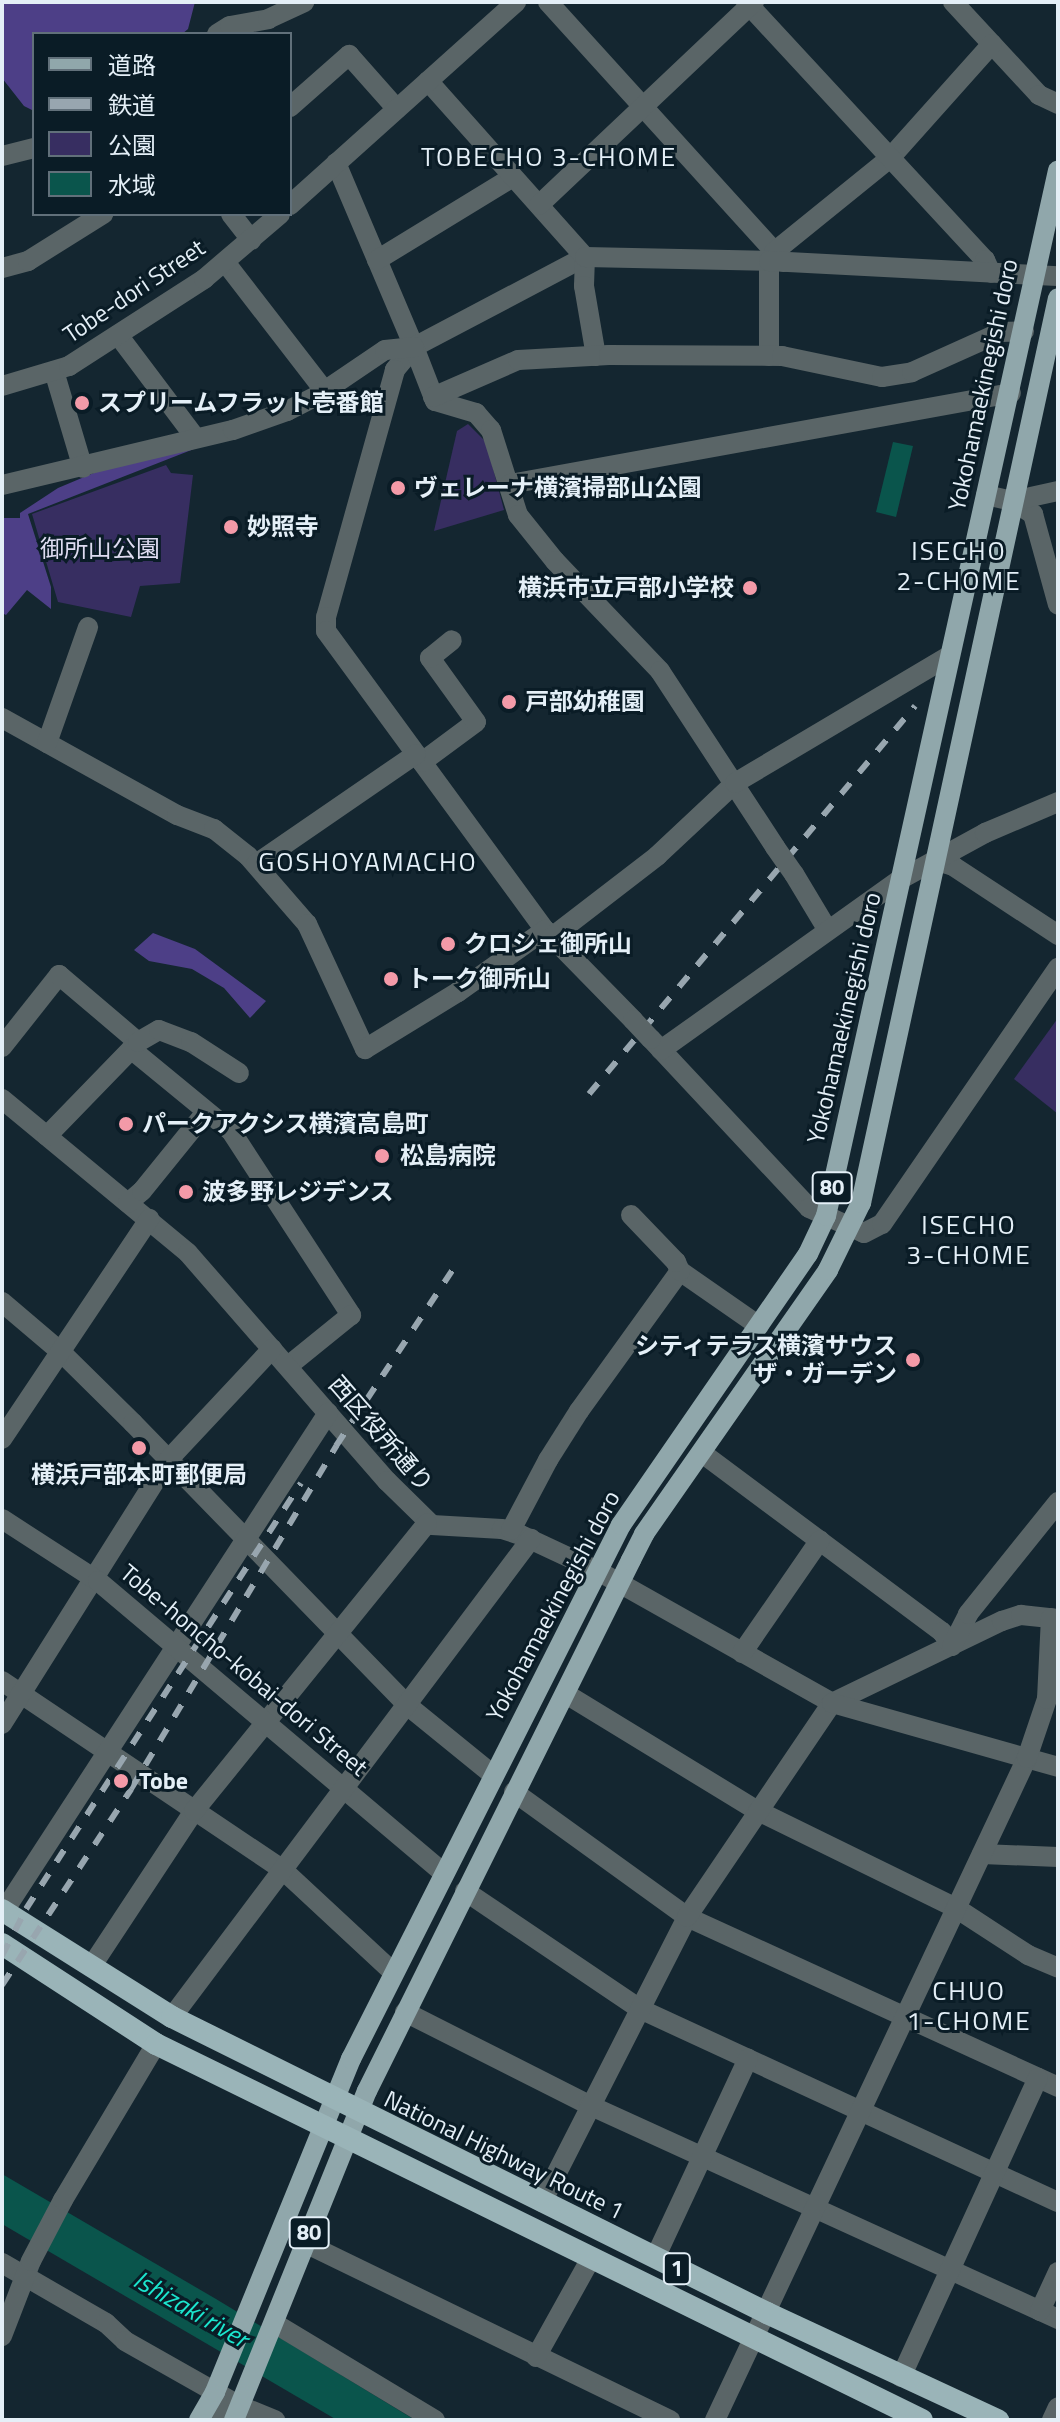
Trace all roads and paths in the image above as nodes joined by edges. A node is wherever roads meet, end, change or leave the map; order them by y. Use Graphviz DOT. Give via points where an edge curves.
graph roads {
  1 [pos="304,2"];
  2 [pos="516,2"];
  3 [pos="548,2"];
  4 [pos="953,2"];
  5 [pos="750,3"];
  6 [pos="220,32"];
  7 [pos="992,44"];
  8 [pos="428,81"];
  9 [pos="1058,104"];
  10 [pos="292,105"];
  11 [pos="642,108"];
  12 [pos="397,109"];
  13 [pos="32,148"];
  14 [pos="2,156"];
  15 [pos="890,158"];
  16 [pos="336,163"];
  17 [pos="1058,170"];
  18 [pos="513,177"];
  19 [pos="292,203"];
  20 [pos="539,205"];
  21 [pos="100,216"];
  22 [pos="233,216"];
  23 [pos="278,216"];
  24 [pos="251,240"];
  25 [pos="585,257"];
  26 [pos="776,258"];
  27 [pos="377,260"];
  28 [pos="225,262"];
  29 [pos="2,268"];
  30 [pos="991,273"];
  31 [pos="1034,275"];
  32 [pos="1058,276"];
  33 [pos="1058,298"];
  34 [pos="1024,331"];
  35 [pos="118,335"];
  36 [pos="414,347"];
  37 [pos="596,356"];
  38 [pos="769,356"];
  39 [pos="54,371"];
  40 [pos="2,386"];
  41 [pos="323,389"];
  42 [pos="1011,393"];
  43 [pos="433,397"];
  44 [pos="195,437"];
  45 [pos="83,468"];
  46 [pos="510,484"];
  47 [pos="2,485"];
  48 [pos="1058,491"];
  49 [pos="986,495"];
  50 [pos="1012,501"];
  51 [pos="1058,605"];
  52 [pos="88,627"];
  53 [pos="452,640"];
  54 [pos="947,657"];
  55 [pos="2,718"];
  56 [pos="47,743"];
  57 [pos="419,758"];
  58 [pos="735,783"];
  59 [pos="1058,802"];
  60 [pos="936,861"];
  61 [pos="256,864"];
  62 [pos="901,879"];
  63 [pos="827,929"];
  64 [pos="548,934"];
  65 [pos="1058,935"];
  66 [pos="1058,968"];
  67 [pos="656,1044"];
  68 [pos="135,1046"];
  69 [pos="2,1047"];
  70 [pos="239,1073"];
  71 [pos="2,1099"];
  72 [pos="206,1112"];
  73 [pos="47,1136"];
  74 [pos="128,1203"];
  75 [pos="631,1215"];
  76 [pos="826,1216"];
  77 [pos="149,1219"];
  78 [pos="851,1228"];
  79 [pos="680,1271"];
  80 [pos="2,1302"];
  81 [pos="759,1326"];
  82 [pos="272,1349"];
  83 [pos="61,1352"];
  84 [pos="288,1366"];
  85 [pos="328,1413"];
  86 [pos="2,1439"];
  87 [pos="702,1453"];
  88 [pos="169,1459"];
  89 [pos="1058,1502"];
  90 [pos="2,1519"];
  91 [pos="427,1523"];
  92 [pos="511,1530"];
  93 [pos="246,1539"];
  94 [pos="531,1539"];
  95 [pos="820,1540"];
  96 [pos="598,1571"];
  97 [pos="95,1579"];
  98 [pos="620,1584"];
  99 [pos="1054,1618"];
  100 [pos="338,1634"];
  101 [pos="952,1646"];
  102 [pos="177,1647"];
  103 [pos="742,1653"];
  104 [pos="2,1681"];
  105 [pos="22,1694"];
  106 [pos="566,1694"];
  107 [pos="1052,1700"];
  108 [pos="832,1703"];
  109 [pos="407,1705"];
  110 [pos="265,1722"];
  111 [pos="2,1724"];
  112 [pos="109,1752"];
  113 [pos="1027,1758"];
  114 [pos="1058,1767"];
  115 [pos="493,1775"];
  116 [pos="344,1788"];
  117 [pos="514,1792"];
  118 [pos="194,1811"];
  119 [pos="758,1811"];
  120 [pos="982,1854"];
  121 [pos="1058,1857"];
  122 [pos="283,1870"];
  123 [pos="444,1873"];
  124 [pos="465,1891"];
  125 [pos="956,1908"];
  126 [pos="3,1911"];
  127 [pos="687,1917"];
  128 [pos="2,1944"];
  129 [pos="91,1967"];
  130 [pos="1058,1968"];
  131 [pos="394,1973"];
  132 [pos="640,2009"];
  133 [pos="405,2012"];
  134 [pos="172,2017"];
  135 [pos="904,2017"];
  136 [pos="156,2044"];
  137 [pos="748,2059"];
  138 [pos="1038,2078"];
  139 [pos="1058,2087"];
  140 [pos="333,2099"];
  141 [pos="589,2105"];
  142 [pos="861,2111"];
  143 [pos="358,2112"];
  144 [pos="321,2127"];
  145 [pos="346,2139"];
  146 [pos="703,2157"];
  147 [pos="995,2173"];
  148 [pos="542,2202"];
  149 [pos="1058,2202"];
  150 [pos="816,2209"];
  151 [pos="305,2243"];
  152 [pos="655,2258"];
  153 [pos="590,2260"];
  154 [pos="2,2263"];
  155 [pos="951,2269"];
  156 [pos="1058,2272"];
  157 [pos="25,2276"];
  158 [pos="767,2313"];
  159 [pos="1049,2315"];
  160 [pos="273,2325"];
  161 [pos="2,2336"];
  162 [pos="754,2340"];
  163 [pos="536,2357"];
  164 [pos="901,2377"];
  165 [pos="215,2392"];
  166 [pos="1058,2407"];
  167 [pos="237,2413"];
  168 [pos="199,2420"];
  169 [pos="220,2420"];
  170 [pos="275,2420"];
  171 [pos="435,2420"];
  172 [pos="670,2420"];
  173 [pos="715,2420"];
  174 [pos="922,2420"];
  175 [pos="998,2420"];
  176 [pos="1052,2420"];
  1 -- 6 [label="street"];
  2 -- 8 [label="street"];
  3 -- 11 [label="street"];
  4 -- 7 [label="street"];
  5 -- 11 [label="street"];
  5 -- 15 [label="street"];
  7 -- 9 [label="street" via="1039,95"];
  7 -- 15 [label="street"];
  8 -- 12 [label="street"];
  8 -- 18 [label="street"];
  10 -- 12 [label="street" via="349,55"];
  11 -- 20 [label="street"];
  11 -- 26 [label="street"];
  12 -- 16 [label="street"];
  13 -- 14 [label="street"];
  15 -- 26 [label="street"];
  15 -- 30 [label="street" via="985,260"];
  16 -- 19 [label="street"];
  16 -- 27 [label="street"];
  17 -- 31 [label="main road, Yokohamaekinegishi doro / 80"];
  18 -- 20 [label="street"];
  18 -- 27 [label="street"];
  20 -- 25 [label="street"];
  21 -- 29 [label="street" via="28,261"];
  22 -- 24 [label="street"];
  23 -- 24 [label="street, Tobe-dori Street"];
  24 -- 28 [label="street, Tobe-dori Street"];
  25 -- 26 [label="street"];
  25 -- 36 [label="street"];
  25 -- 37 [label="street" via="584,286"];
  26 -- 30 [label="street"];
  26 -- 38 [label="street"];
  27 -- 36 [label="street"];
  28 -- 35 [label="street, Tobe-dori Street"];
  28 -- 41 [label="street"];
  30 -- 31 [label="street"];
  31 -- 32 [label="street"];
  31 -- 34 [label="main road, Yokohamaekinegishi doro / 80"];
  33 -- 50 [label="main road, Yokohamaekinegishi doro / 80"];
  34 -- 38 [label="street" via="1001,332 912,372 882,377"];
  34 -- 42 [label="main road, Yokohamaekinegishi doro / 80"];
  35 -- 39 [label="street, Tobe-dori Street"];
  35 -- 44 [label="street"];
  36 -- 41 [label="street" via="385,350"];
  36 -- 43 [label="street"];
  36 -- 57 [label="street" via="395,370 325,626"];
  37 -- 38 [label="street"];
  37 -- 43 [label="street" via="518,360"];
  39 -- 40 [label="street, Tobe-dori Street"];
  39 -- 45 [label="street"];
  41 -- 44 [label="street" via="287,411"];
  42 -- 46 [label="street"];
  42 -- 49 [label="main road, Yokohamaekinegishi doro / 80"];
  43 -- 46 [label="street" via="476,413 491,430"];
  44 -- 45 [label="street"];
  45 -- 47 [label="street"];
  46 -- 58 [label="street" via="518,515 660,671"];
  48 -- 50 [label="street"];
  49 -- 50 [label="street"];
  49 -- 54 [label="main road, Yokohamaekinegishi doro / 80"];
  50 -- 51 [label="street" via="1033,514"];
  50 -- 60 [label="main road, Yokohamaekinegishi doro / 80"];
  52 -- 56 [label="street"];
  53 -- 57 [label="street" via="430,658 476,722"];
  54 -- 58 [label="street"];
  54 -- 62 [label="main road, Yokohamaekinegishi doro / 80"];
  55 -- 56 [label="street"];
  56 -- 61 [label="street" via="177,815 214,829"];
  57 -- 61 [label="street"];
  57 -- 64 [label="street"];
  58 -- 63 [label="street, bridge"];
  58 -- 64 [label="street" via="657,856"];
  59 -- 60 [label="street"];
  60 -- 62 [label="street"];
  60 -- 65 [label="street" via="953,866"];
  60 -- 78 [label="main road, Yokohamaekinegishi doro / 80" via="861,1203"];
  61 -- 64 [label="street" via="307,924 365,1049"];
  62 -- 63 [label="street"];
  62 -- 76 [label="main road, Yokohamaekinegishi doro / 80"];
  63 -- 67 [label="street"];
  64 -- 67 [label="street, bridge"];
  66 -- 78 [label="street" via="882,1224 864,1233"];
  67 -- 76 [label="street" via="809,1208"];
  68 -- 69 [label="street" via="59,975"];
  68 -- 70 [label="street" via="159,1030 191,1042"];
  68 -- 72 [label="street"];
  68 -- 73 [label="street"];
  71 -- 73 [label="street, 西区役所通り"];
  72 -- 74 [label="street"];
  72 -- 84 [label="street" via="231,1131 351,1315"];
  73 -- 74 [label="street, 西区役所通り"];
  74 -- 77 [label="street, 西区役所通り"];
  75 -- 79 [label="street"];
  76 -- 78 [label="street"];
  76 -- 81 [label="main road, Yokohamaekinegishi doro / 80" via="808,1254"];
  77 -- 82 [label="street, 西区役所通り" via="188,1253"];
  77 -- 83 [label="street"];
  78 -- 87 [label="main road, Yokohamaekinegishi doro / 80" via="828,1270"];
  79 -- 81 [label="street"];
  79 -- 92 [label="street" via="579,1411"];
  80 -- 83 [label="street"];
  81 -- 96 [label="main road, Yokohamaekinegishi doro / 80" via="621,1525"];
  82 -- 84 [label="street, 西区役所通り"];
  82 -- 88 [label="street"];
  83 -- 86 [label="street"];
  83 -- 88 [label="street"];
  84 -- 85 [label="street, 西区役所通り"];
  85 -- 91 [label="street, 西区役所通り"];
  85 -- 93 [label="street"];
  87 -- 95 [label="street"];
  87 -- 98 [label="main road, Yokohamaekinegishi doro / 80" via="644,1534"];
  88 -- 93 [label="street"];
  88 -- 97 [label="street"];
  89 -- 101 [label="street" via="968,1614"];
  90 -- 97 [label="street, Tobe-honcho-kobai-dori Street"];
  91 -- 92 [label="street, 西区役所通り"];
  91 -- 100 [label="street"];
  92 -- 94 [label="street, 西区役所通り"];
  93 -- 100 [label="street"];
  93 -- 102 [label="street"];
  94 -- 96 [label="street, 西区役所通り"];
  94 -- 109 [label="street"];
  95 -- 101 [label="street" via="942,1632"];
  95 -- 103 [label="street"];
  96 -- 98 [label="street, 西区役所通り"];
  96 -- 115 [label="main road, Yokohamaekinegishi doro / 80"];
  97 -- 102 [label="street, Tobe-honcho-kobai-dori Street"];
  97 -- 105 [label="street"];
  98 -- 103 [label="street, 西区役所通り"];
  98 -- 106 [label="main road, Yokohamaekinegishi doro / 80"];
  99 -- 101 [label="street" via="1021,1615"];
  99 -- 107 [label="street"];
  100 -- 109 [label="street"];
  100 -- 110 [label="street"];
  101 -- 108 [label="street"];
  102 -- 110 [label="street, Tobe-honcho-kobai-dori Street"];
  102 -- 112 [label="street"];
  103 -- 108 [label="street, 西区役所通り"];
  104 -- 105 [label="street"];
  105 -- 111 [label="street"];
  105 -- 112 [label="street"];
  106 -- 117 [label="main road, Yokohamaekinegishi doro / 80"];
  106 -- 119 [label="street"];
  107 -- 113 [label="street"];
  108 -- 113 [label="street, 西区役所通り"];
  108 -- 119 [label="street"];
  109 -- 115 [label="street"];
  109 -- 116 [label="street"];
  110 -- 116 [label="street, Tobe-honcho-kobai-dori Street"];
  110 -- 118 [label="street"];
  112 -- 118 [label="street"];
  112 -- 126 [label="street"];
  113 -- 114 [label="street, 西区役所通り"];
  113 -- 120 [label="street"];
  115 -- 123 [label="main road, Yokohamaekinegishi doro / 80"];
  116 -- 122 [label="street"];
  116 -- 123 [label="street, Tobe-honcho-kobai-dori Street"];
  117 -- 124 [label="main road, Yokohamaekinegishi doro / 80"];
  117 -- 127 [label="street"];
  118 -- 122 [label="street"];
  118 -- 129 [label="street"];
  119 -- 125 [label="street"];
  119 -- 127 [label="street"];
  120 -- 121 [label="street"];
  120 -- 125 [label="street"];
  122 -- 131 [label="street"];
  122 -- 134 [label="street"];
  123 -- 131 [label="main road, Yokohamaekinegishi doro / 80"];
  124 -- 132 [label="street"];
  124 -- 133 [label="main road, Yokohamaekinegishi doro / 80"];
  125 -- 130 [label="street" via="1028,1955"];
  125 -- 135 [label="street"];
  126 -- 129 [label="highway, National Highway Route 1 / 1"];
  127 -- 132 [label="street"];
  127 -- 135 [label="street"];
  128 -- 136 [label="highway, 1"];
  129 -- 134 [label="highway, National Highway Route 1 / 1"];
  131 -- 140 [label="main road, Yokohamaekinegishi doro / 80"];
  132 -- 137 [label="street"];
  132 -- 141 [label="street"];
  133 -- 141 [label="street"];
  133 -- 143 [label="main road, Yokohamaekinegishi doro / 80"];
  134 -- 140 [label="highway, National Highway Route 1 / 1"];
  135 -- 138 [label="street"];
  135 -- 142 [label="street"];
  136 -- 144 [label="highway, 1"];
  136 -- 157 [label="street" via="63,2200"];
  137 -- 142 [label="street"];
  137 -- 146 [label="street"];
  138 -- 139 [label="street"];
  138 -- 147 [label="street"];
  140 -- 143 [label="highway, National Highway Route 1 / 1"];
  140 -- 144 [label="main road, 80"];
  141 -- 146 [label="street"];
  141 -- 148 [label="street"];
  142 -- 147 [label="street"];
  142 -- 150 [label="street"];
  143 -- 145 [label="main road, 80"];
  143 -- 148 [label="highway, National Highway Route 1 / 1"];
  144 -- 145 [label="highway, 1"];
  144 -- 165 [label="main road, 80"];
  145 -- 151 [label="main road, 80"];
  145 -- 153 [label="highway, 1"];
  146 -- 150 [label="street"];
  146 -- 152 [label="street"];
  147 -- 149 [label="street"];
  147 -- 155 [label="street"];
  148 -- 152 [label="highway, National Highway Route 1 / 1"];
  150 -- 155 [label="street"];
  150 -- 158 [label="street"];
  151 -- 160 [label="main road, 80"];
  151 -- 163 [label="street"];
  152 -- 158 [label="highway, National Highway Route 1 / 1"];
  153 -- 162 [label="highway, 1"];
  153 -- 163 [label="street"];
  154 -- 157 [label="street"];
  155 -- 159 [label="street"];
  155 -- 164 [label="street"];
  156 -- 159 [label="street"];
  157 -- 161 [label="street"];
  157 -- 165 [label="street"];
  158 -- 162 [label="street"];
  158 -- 164 [label="highway, National Highway Route 1 / 1"];
  160 -- 167 [label="main road, 80"];
  160 -- 171 [label="street"];
  162 -- 173 [label="street"];
  162 -- 174 [label="highway, 1"];
  163 -- 172 [label="street"];
  164 -- 175 [label="highway, National Highway Route 1 / 1"];
  165 -- 167 [label="street"];
  165 -- 168 [label="main road, 80"];
  165 -- 169 [label="street"];
  166 -- 176 [label="street"];
  167 -- 170 [label="street"];
}
